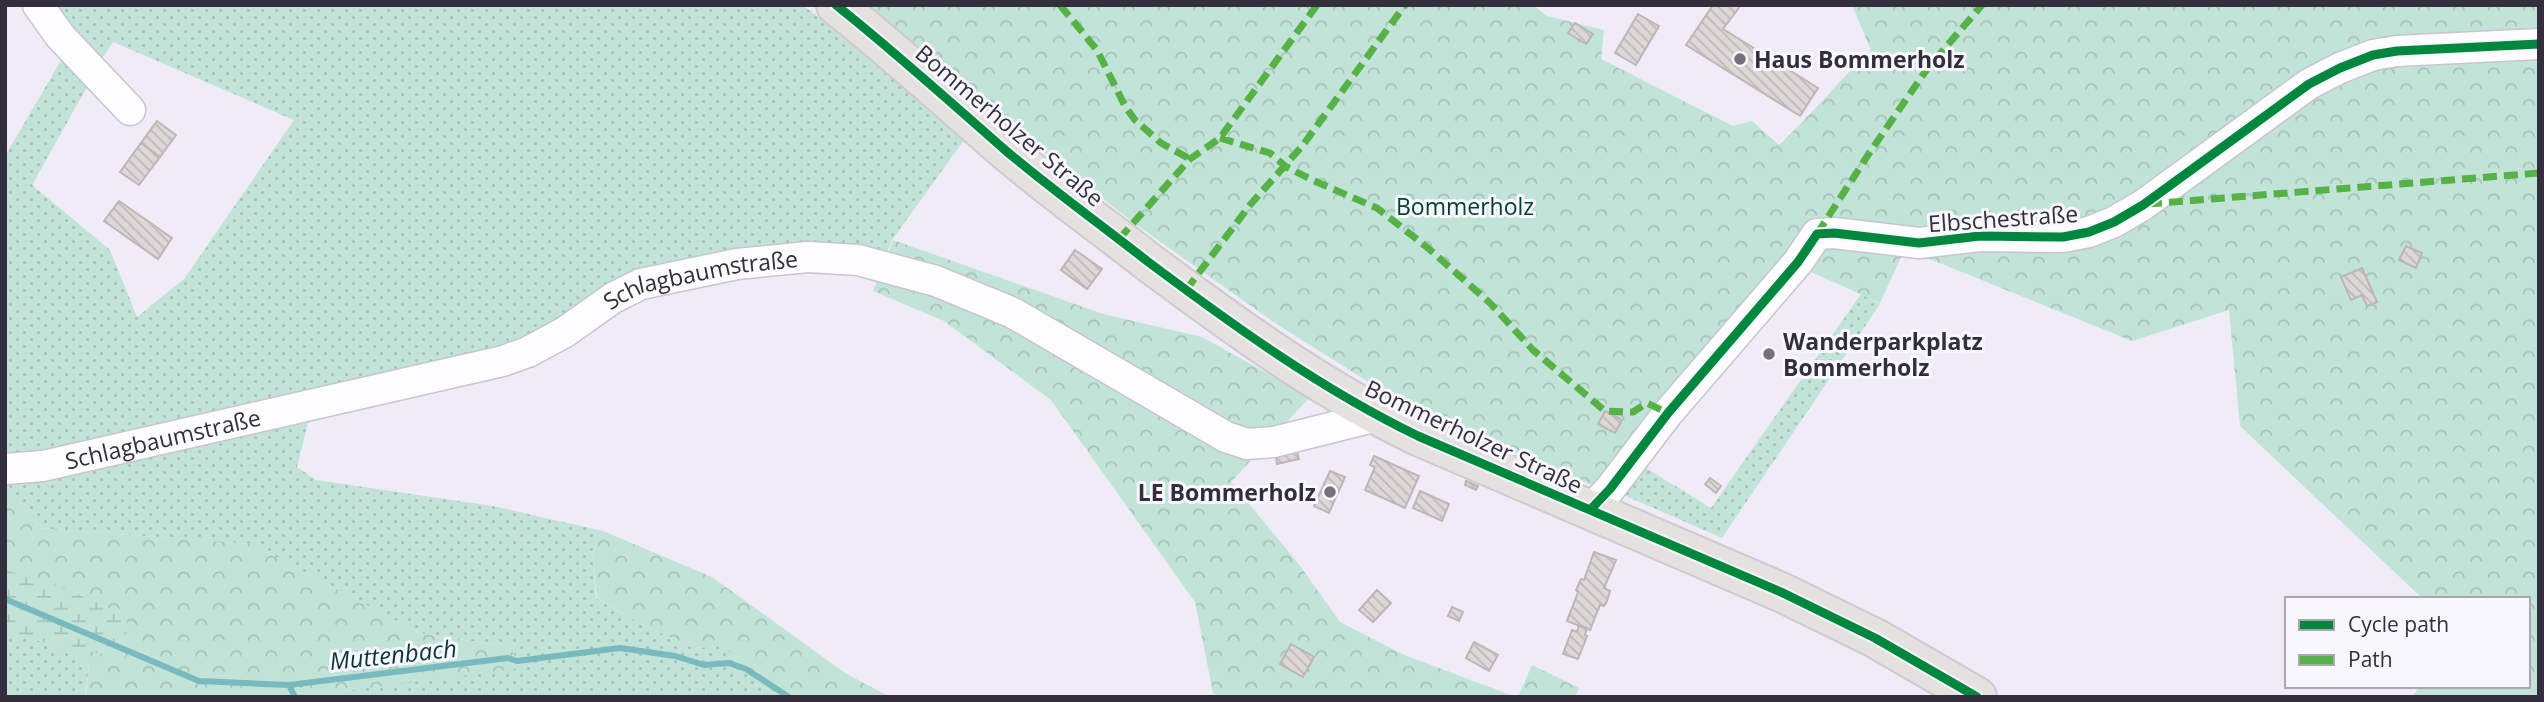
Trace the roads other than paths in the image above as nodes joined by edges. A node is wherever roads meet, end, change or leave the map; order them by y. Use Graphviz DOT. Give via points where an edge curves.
graph roads {
  1 [pos="38,5"];
  2 [pos="836,5"];
  3 [pos="2539,44"];
  4 [pos="130,110"];
  5 [pos="1377,416"];
  6 [pos="5,469"];
  7 [pos="1590,510"];
  8 [pos="1977,697"];
  1 -- 4 [label="street" via="60,36"];
  2 -- 5 [label="main road, Bommerholzer Straße" via="1015,158 1119,239 1279,356"];
  3 -- 7 [label="street, Elbschestraße" via="2397,51 2340,68 2309,84 2143,205 2089,232 1919,243 1817,234"];
  5 -- 6 [label="street, Schlagbaumstraße" via="1274,443 1247,444 1226,438 1013,313 936,281 858,260 808,257 737,264 641,284 565,332 503,361 56,463"];
  5 -- 7 [label="main road, Bommerholzer Straße"];
  7 -- 8 [label="main road, Bommerholzer Straße" via="1783,593 1875,638"];
}
